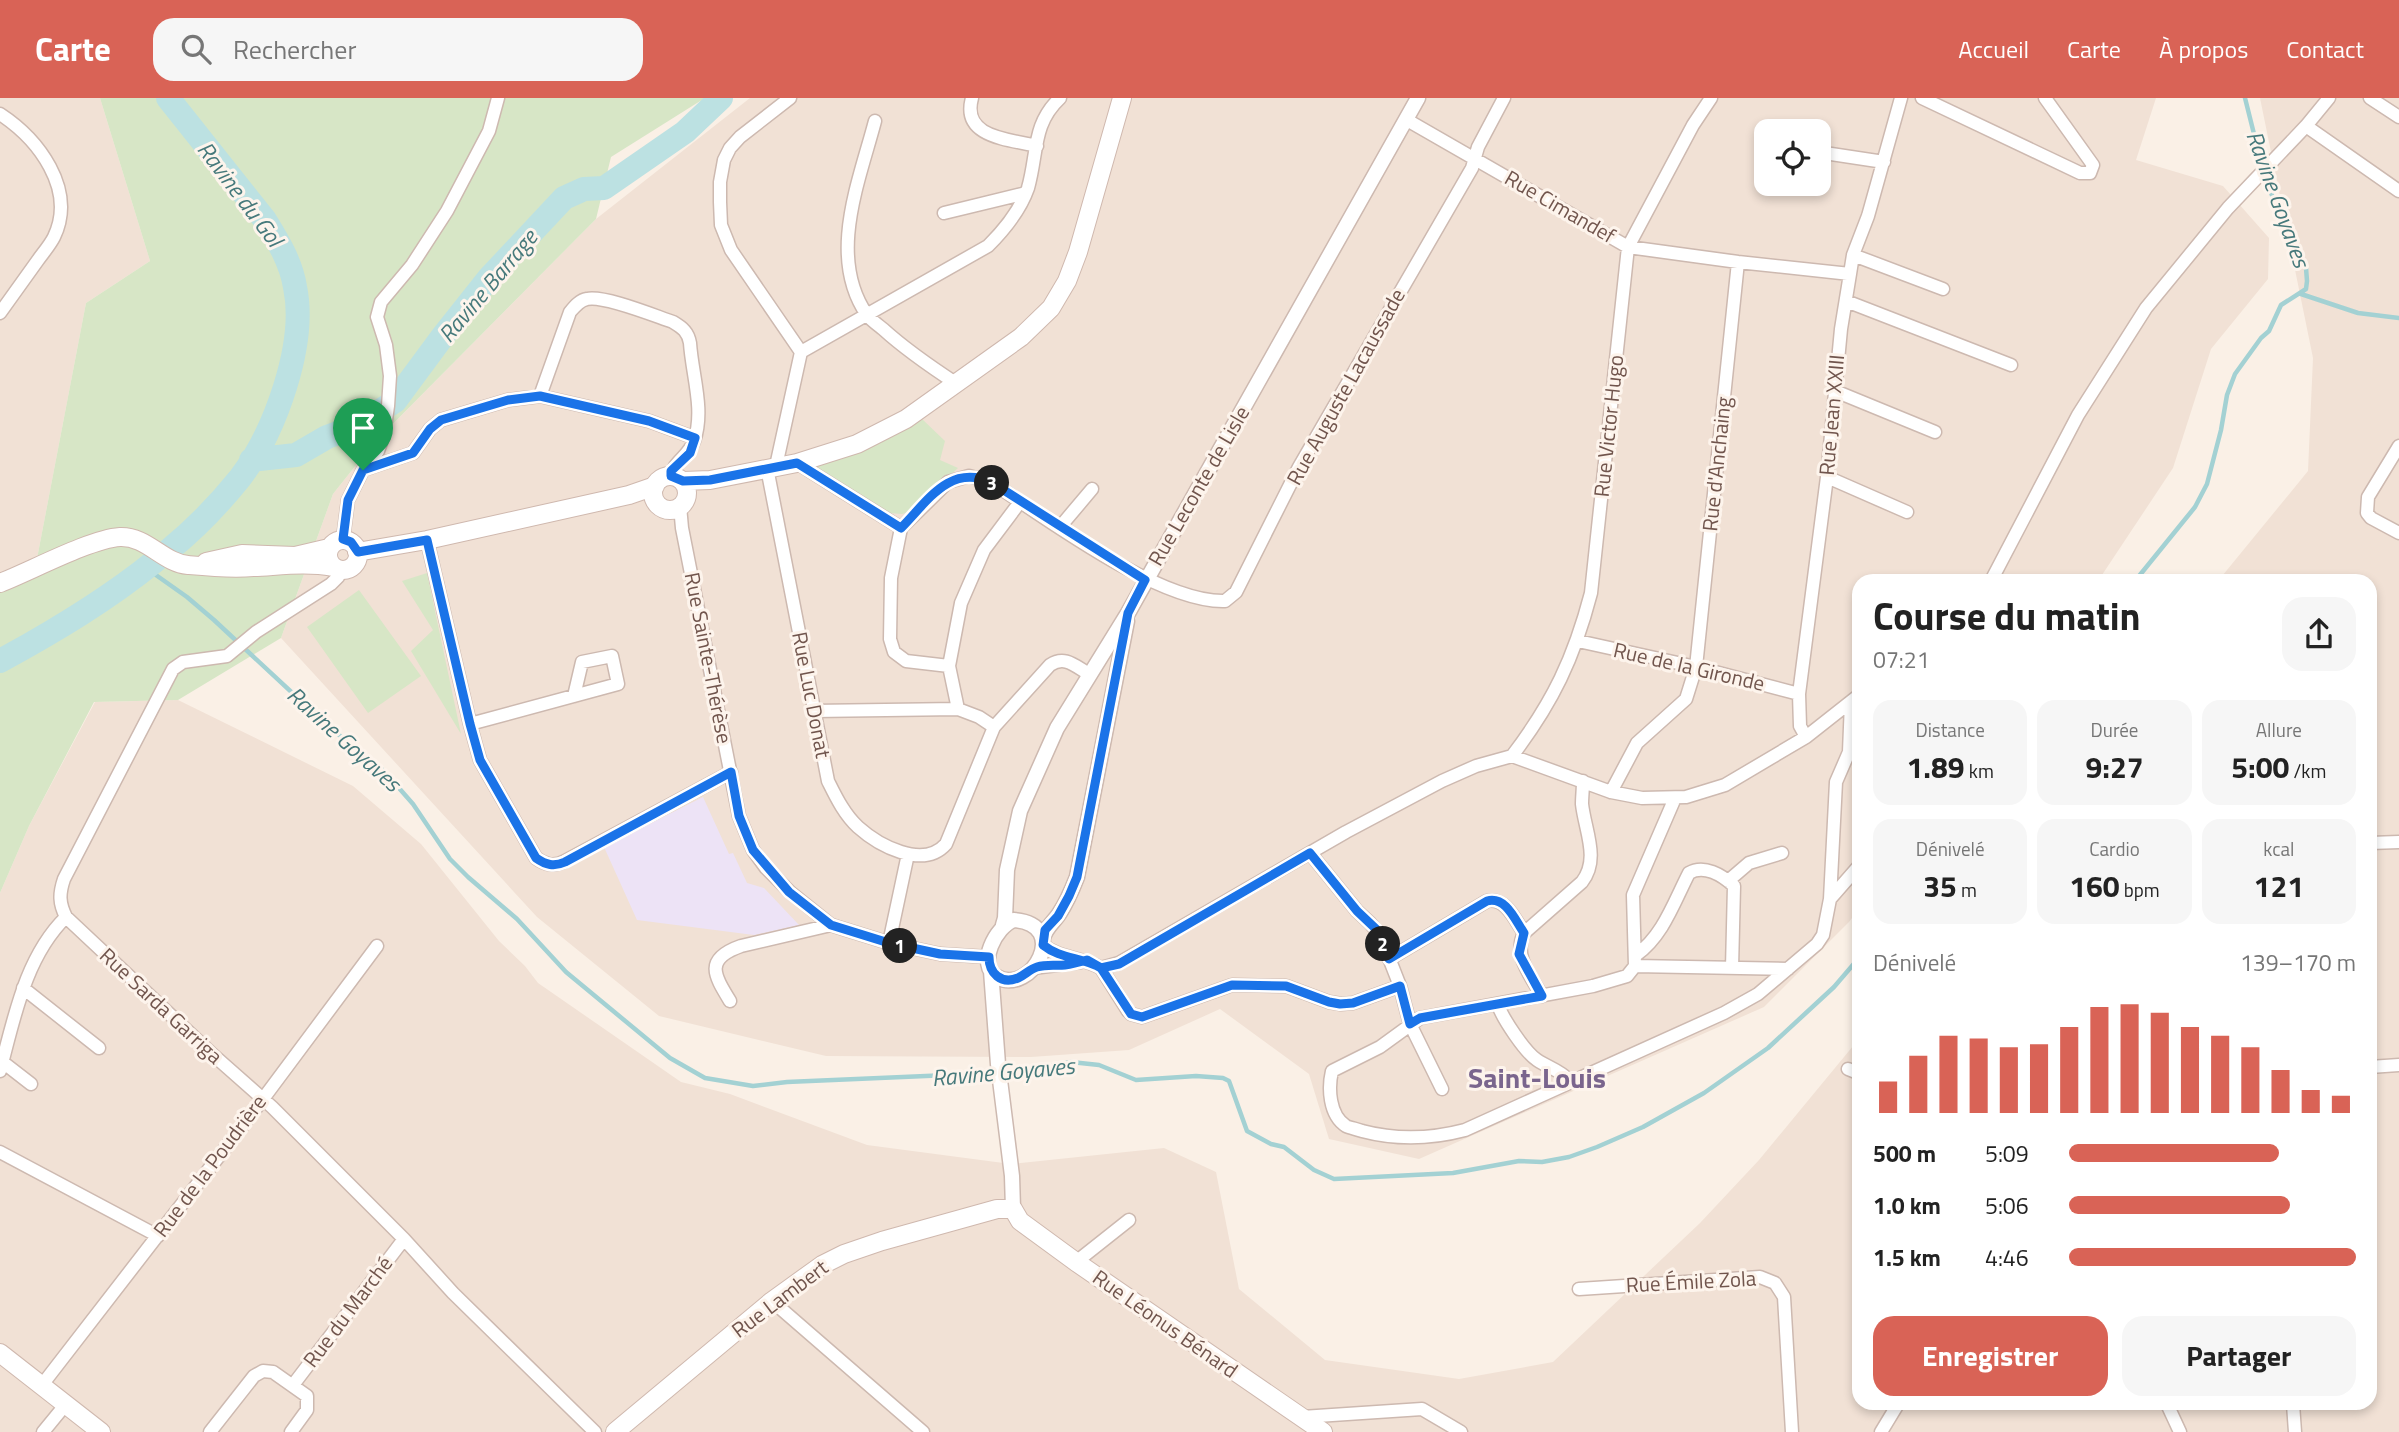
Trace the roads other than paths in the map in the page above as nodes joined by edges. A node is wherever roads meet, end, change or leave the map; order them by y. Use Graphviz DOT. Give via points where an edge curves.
graph roads {
  1 [pos="498,98"];
  2 [pos="790,98"];
  3 [pos="972,98"];
  4 [pos="1060,98"];
  5 [pos="1122,98"];
  6 [pos="1418,98"];
  7 [pos="1504,98"];
  8 [pos="1711,98"];
  9 [pos="1901,98"];
  10 [pos="1922,98"];
  11 [pos="2045,98"];
  12 [pos="2329,98"];
  13 [pos="2370,98"];
  14 [pos="0,114"];
  15 [pos="2399,117"];
  16 [pos="1407,120"];
  17 [pos="875,121"];
  18 [pos="2306,126"];
  19 [pos="1037,146"];
  20 [pos="1831,154"];
  21 [pos="1475,157"];
  22 [pos="1884,162"];
  23 [pos="2399,191"];
  24 [pos="1026,193"];
  25 [pos="944,213"];
  26 [pos="1628,247"];
  27 [pos="1853,255"];
  28 [pos="1738,262"];
  29 [pos="1850,274"];
  30 [pos="1943,289"];
  31 [pos="1846,301"];
  32 [pos="0,313"];
  33 [pos="867,316"];
  34 [pos="801,352"];
  35 [pos="2011,365"];
  36 [pos="957,384"];
  37 [pos="1835,391"];
  38 [pos="540,396"];
  39 [pos="1935,432"];
  40 [pos="695,438"];
  41 [pos="2399,446"];
  42 [pos="797,463"];
  43 [pos="772,467"];
  44 [pos="363,470"];
  45 [pos="1827,477"];
  46 [pos="1091,489"];
  47 [pos="654,492"];
  48 [pos="678,493"];
  49 [pos="1020,502"];
  50 [pos="1907,512"];
  51 [pos="1060,527"];
  52 [pos="901,528"];
  53 [pos="2399,533"];
  54 [pos="427,540"];
  55 [pos="336,544"];
  56 [pos="358,552"];
  57 [pos="196,565"];
  58 [pos="336,568"];
  59 [pos="1995,574"];
  60 [pos="1145,580"];
  61 [pos="0,583"];
  62 [pos="1128,613"];
  63 [pos="1578,641"];
  64 [pos="949,666"];
  65 [pos="1696,667"];
  66 [pos="1089,674"];
  67 [pos="1799,694"];
  68 [pos="574,696"];
  69 [pos="1852,706"];
  70 [pos="958,709"];
  71 [pos="813,711"];
  72 [pos="470,724"];
  73 [pos="994,727"];
  74 [pos="1852,731"];
  75 [pos="1806,737"];
  76 [pos="1512,756"];
  77 [pos="731,772"];
  78 [pos="1583,781"];
  79 [pos="1611,792"];
  80 [pos="1675,798"];
  81 [pos="2399,842"];
  82 [pos="2377,844"];
  83 [pos="1782,852"];
  84 [pos="1310,853"];
  85 [pos="908,854"];
  86 [pos="1852,874"];
  87 [pos="1728,881"];
  88 [pos="1830,899"];
  89 [pos="66,917"];
  90 [pos="831,925"];
  91 [pos="1003,925"];
  92 [pos="1524,933"];
  93 [pos="1043,942"];
  94 [pos="889,943"];
  95 [pos="377,946"];
  96 [pos="1389,959"];
  97 [pos="1087,960"];
  98 [pos="1636,960"];
  99 [pos="990,964"];
  100 [pos="1032,968"];
  101 [pos="1101,968"];
  102 [pos="1732,968"];
  103 [pos="1788,969"];
  104 [pos="1016,979"];
  105 [pos="1400,986"];
  106 [pos="23,988"];
  107 [pos="1542,996"];
  108 [pos="730,1001"];
  109 [pos="1498,1004"];
  110 [pos="994,1018"];
  111 [pos="1410,1024"];
  112 [pos="99,1048"];
  113 [pos="1,1064"];
  114 [pos="2399,1065"];
  115 [pos="2377,1067"];
  116 [pos="1570,1081"];
  117 [pos="32,1084"];
  118 [pos="1442,1089"];
  119 [pos="262,1099"];
  120 [pos="0,1152"];
  121 [pos="1013,1209"];
  122 [pos="1129,1220"];
  123 [pos="158,1236"];
  124 [pos="404,1239"];
  125 [pos="1076,1262"];
  126 [pos="1579,1289"];
  127 [pos="772,1301"];
  128 [pos="0,1353"];
  129 [pos="42,1385"];
  130 [pos="293,1385"];
  131 [pos="66,1404"];
  132 [pos="1894,1410"];
  133 [pos="2170,1410"];
  134 [pos="2293,1410"];
  135 [pos="1302,1418"];
  136 [pos="43,1432"];
  137 [pos="102,1432"];
  138 [pos="210,1432"];
  139 [pos="291,1432"];
  140 [pos="595,1432"];
  141 [pos="615,1432"];
  142 [pos="923,1432"];
  143 [pos="1323,1432"];
  144 [pos="1461,1432"];
  145 [pos="1792,1432"];
  146 [pos="1881,1432"];
  147 [pos="2179,1432"];
  148 [pos="2295,1432"];
  1 -- 44 [label="street" via="489,131 447,211 381,302 377,317 390,376 388,406 378,451"];
  2 -- 34 [label="street" via="730,148 724,160 720,202 721,225 730,250"];
  3 -- 19 [label="street" via="969,108 975,126"];
  4 -- 19 [label="street" via="1042,119"];
  5 -- 36 [label="main road" via="1067,281 1051,308 1021,337"];
  6 -- 16 [label="street, Rue Leconte de Lisle"];
  7 -- 21 [label="street, Rue Auguste Lacaussade"];
  8 -- 26 [label="street, Rue Victor Hugo"];
  9 -- 22 [label="street, Rue Jean XXIII"];
  10 -- 11 [label="street" via="2080,173 2090,173 2093,165"];
  12 -- 18 [label="street"];
  13 -- 15 [label="street"];
  14 -- 32 [label="street" via="39,148 54,176 60,204 54,238"];
  16 -- 21 [label="street, Rue Cimandef"];
  16 -- 60 [label="street, Rue Leconte de Lisle"];
  17 -- 33 [label="street" via="849,222 847,257"];
  18 -- 23 [label="street"];
  18 -- 59 [label="street" via="2246,188 2146,308 2078,415"];
  19 -- 24 [label="street"];
  20 -- 22 [label="street"];
  21 -- 26 [label="street, Rue Cimandef"];
  21 -- 60 [label="street, Rue Auguste Lacaussade" via="1299,467 1236,592 1225,601 1211,602"];
  22 -- 27 [label="street, Rue Jean XXIII"];
  24 -- 25 [label="street"];
  24 -- 33 [label="street" via="1005,230 988,246"];
  26 -- 28 [label="street, Rue Cimandef"];
  26 -- 63 [label="street, Rue Victor Hugo" via="1591,593"];
  27 -- 29 [label="street, Rue Jean XXIII"];
  27 -- 30 [label="street"];
  28 -- 29 [label="street, Rue Cimandef"];
  28 -- 65 [label="street, Rue d'Anchaing"];
  29 -- 31 [label="street, Rue Jean XXIII"];
  31 -- 35 [label="street"];
  31 -- 37 [label="street, Rue Jean XXIII"];
  33 -- 34 [label="street"];
  33 -- 36 [label="street" via="909,353"];
  34 -- 43 [label="street"];
  36 -- 42 [label="main road" via="906,419 857,444"];
  37 -- 39 [label="street"];
  37 -- 45 [label="street, Rue Jean XXIII"];
  38 -- 40 [label="street" via="649,421"];
  38 -- 40 [label="street" via="570,312 585,299 605,300 673,322 688,334 698,408"];
  38 -- 44 [label="street" via="508,400 441,420 413,453"];
  40 -- 48 [label="street" via="690,453 674,467"];
  41 -- 53 [label="street" via="2366,506 2371,519"];
  42 -- 43 [label="main road"];
  42 -- 52 [label="street"];
  43 -- 48 [label="main road" via="710,480"];
  43 -- 71 [label="street, Rue Luc Donat"];
  44 -- 55 [label="street" via="348,500"];
  45 -- 50 [label="street"];
  45 -- 67 [label="street, Rue Jean XXIII"];
  46 -- 51 [label="street"];
  47 -- 48 [label="main road" via="661,479"];
  47 -- 48 [label="main road" via="660,506"];
  47 -- 54 [label="main road"];
  48 -- 77 [label="street, Rue Sainte-Thérèse"];
  49 -- 51 [label="street, Rue Auguste Lacaussade"];
  49 -- 52 [label="street, Rue Auguste Lacaussade" via="980,478 958,477"];
  49 -- 64 [label="street" via="984,550 961,603"];
  51 -- 60 [label="street, Rue Auguste Lacaussade"];
  52 -- 64 [label="street" via="891,578 894,652 906,661"];
  54 -- 56 [label="main road"];
  54 -- 72 [label="street"];
  55 -- 56 [label="main road" via="351,542"];
  55 -- 57 [label="main road" via="295,556 230,556"];
  55 -- 58 [label="main road" via="327,558"];
  56 -- 58 [label="main road" via="355,564 347,570"];
  57 -- 58 [label="main road"];
  57 -- 61 [label="main road" via="178,563 143,541 119,537"];
  58 -- 89 [label="street" via="338,577 331,584 227,656 183,662 173,669 64,879 60,904"];
  60 -- 62 [label="street, Rue Leconte de Lisle"];
  62 -- 66 [label="street, Rue Leconte de Lisle"];
  62 -- 93 [label="street" via="1077,877 1058,916 1045,930"];
  63 -- 65 [label="street, Rue de la Gironde"];
  63 -- 76 [label="street, Rue Victor Hugo" via="1550,701"];
  64 -- 70 [label="street"];
  65 -- 67 [label="street, Rue de la Gironde"];
  65 -- 79 [label="street, Rue d'Anchaing" via="1686,699 1637,743"];
  66 -- 73 [label="street" via="1058,660"];
  66 -- 91 [label="street, Rue Leconte de Lisle" via="1057,728 1020,811 1007,870"];
  67 -- 75 [label="street, Rue Jean XXIII" via="1800,726"];
  68 -- 72 [label="street"];
  69 -- 75 [label="street"];
  70 -- 71 [label="street"];
  70 -- 73 [label="street"];
  71 -- 85 [label="street, Rue Luc Donat" via="828,781 838,802 857,826 880,844"];
  72 -- 77 [label="street" via="480,760 536,858 551,865 565,862"];
  73 -- 85 [label="street, Rue Luc Donat" via="946,844 929,855"];
  74 -- 88 [label="street" via="1836,782"];
  75 -- 80 [label="street" via="1725,785"];
  76 -- 78 [label="street"];
  76 -- 84 [label="street" via="1442,781"];
  77 -- 90 [label="street, Rue Sainte-Thérèse" via="739,816 753,850 789,892"];
  78 -- 79 [label="street"];
  78 -- 92 [label="street" via="1589,873"];
  79 -- 80 [label="street"];
  80 -- 98 [label="street" via="1633,895"];
  81 -- 82 [label="street"];
  83 -- 87 [label="street" via="1749,863"];
  84 -- 96 [label="street" via="1376,929"];
  84 -- 101 [label="street" via="1136,955"];
  85 -- 94 [label="street"];
  86 -- 88 [label="street"];
  87 -- 98 [label="street" via="1704,869 1689,873 1658,933"];
  87 -- 102 [label="street" via="1735,894"];
  88 -- 103 [label="street" via="1823,935"];
  89 -- 106 [label="street" via="51,934"];
  89 -- 119 [label="street, Rue Sarda Garriga"];
  90 -- 94 [label="street, Rue Sainte-Thérèse"];
  90 -- 108 [label="street" via="741,946 718,958 716,978"];
  91 -- 93 [label="street" via="1014,920 1027,922"];
  91 -- 99 [label="street" via="993,939"];
  92 -- 96 [label="street" via="1506,906 1493,900"];
  92 -- 107 [label="street" via="1519,954"];
  93 -- 97 [label="street" via="1062,956"];
  93 -- 100 [label="street" via="1042,956"];
  94 -- 99 [label="street, Rue Sainte-Thérèse"];
  95 -- 119 [label="street, Rue de la Poudrière"];
  96 -- 105 [label="street"];
  97 -- 100 [label="street"];
  97 -- 101 [label="street"];
  98 -- 102 [label="street"];
  98 -- 107 [label="street" via="1627,976 1616,981"];
  99 -- 104 [label="street" via="1001,978"];
  99 -- 110 [label="street"];
  100 -- 104 [label="street"];
  101 -- 105 [label="street" via="1128,1011 1142,1017 1232,985 1286,986 1340,1004"];
  102 -- 103 [label="street"];
  103 -- 116 [label="street" via="1758,994 1724,1013"];
  104 -- 110 [label="street"];
  105 -- 111 [label="street"];
  106 -- 112 [label="street"];
  106 -- 113 [label="street"];
  107 -- 109 [label="street"];
  109 -- 111 [label="street" via="1420,1018"];
  109 -- 116 [label="street" via="1529,1053"];
  110 -- 121 [label="street"];
  111 -- 116 [label="street" via="1380,1047 1332,1071 1331,1100 1336,1116 1347,1126 1386,1136 1443,1136"];
  111 -- 118 [label="street"];
  113 -- 117 [label="street"];
  114 -- 115 [label="street"];
  119 -- 123 [label="street, Rue de la Poudrière"];
  119 -- 124 [label="street, Rue Sarda Garriga"];
  120 -- 123 [label="street"];
  121 -- 125 [label="main road, Rue Léonus Bénard" via="1020,1221"];
  121 -- 127 [label="main road, Rue Lambert" via="986,1211 844,1254"];
  122 -- 125 [label="street"];
  123 -- 129 [label="street, Rue de la Poudrière"];
  124 -- 130 [label="street, Rue du Marché"];
  124 -- 140 [label="street, Rue Sarda Garriga"];
  125 -- 135 [label="main road, Rue Léonus Bénard"];
  126 -- 145 [label="street, Rue Émile Zola" via="1759,1277 1771,1280 1784,1297"];
  127 -- 141 [label="main road, Rue Lambert"];
  127 -- 142 [label="street"];
  128 -- 129 [label="main road"];
  129 -- 131 [label="main road"];
  130 -- 138 [label="street, Rue du Marché" via="274,1373 257,1373"];
  130 -- 139 [label="street, Rue du Marché" via="305,1393 309,1403"];
  131 -- 136 [label="street"];
  131 -- 137 [label="main road"];
  132 -- 146 [label="street"];
  133 -- 147 [label="street"];
  134 -- 148 [label="street"];
  135 -- 143 [label="main road, Rue Léonus Bénard"];
  135 -- 144 [label="street" via="1422,1409"];
}
